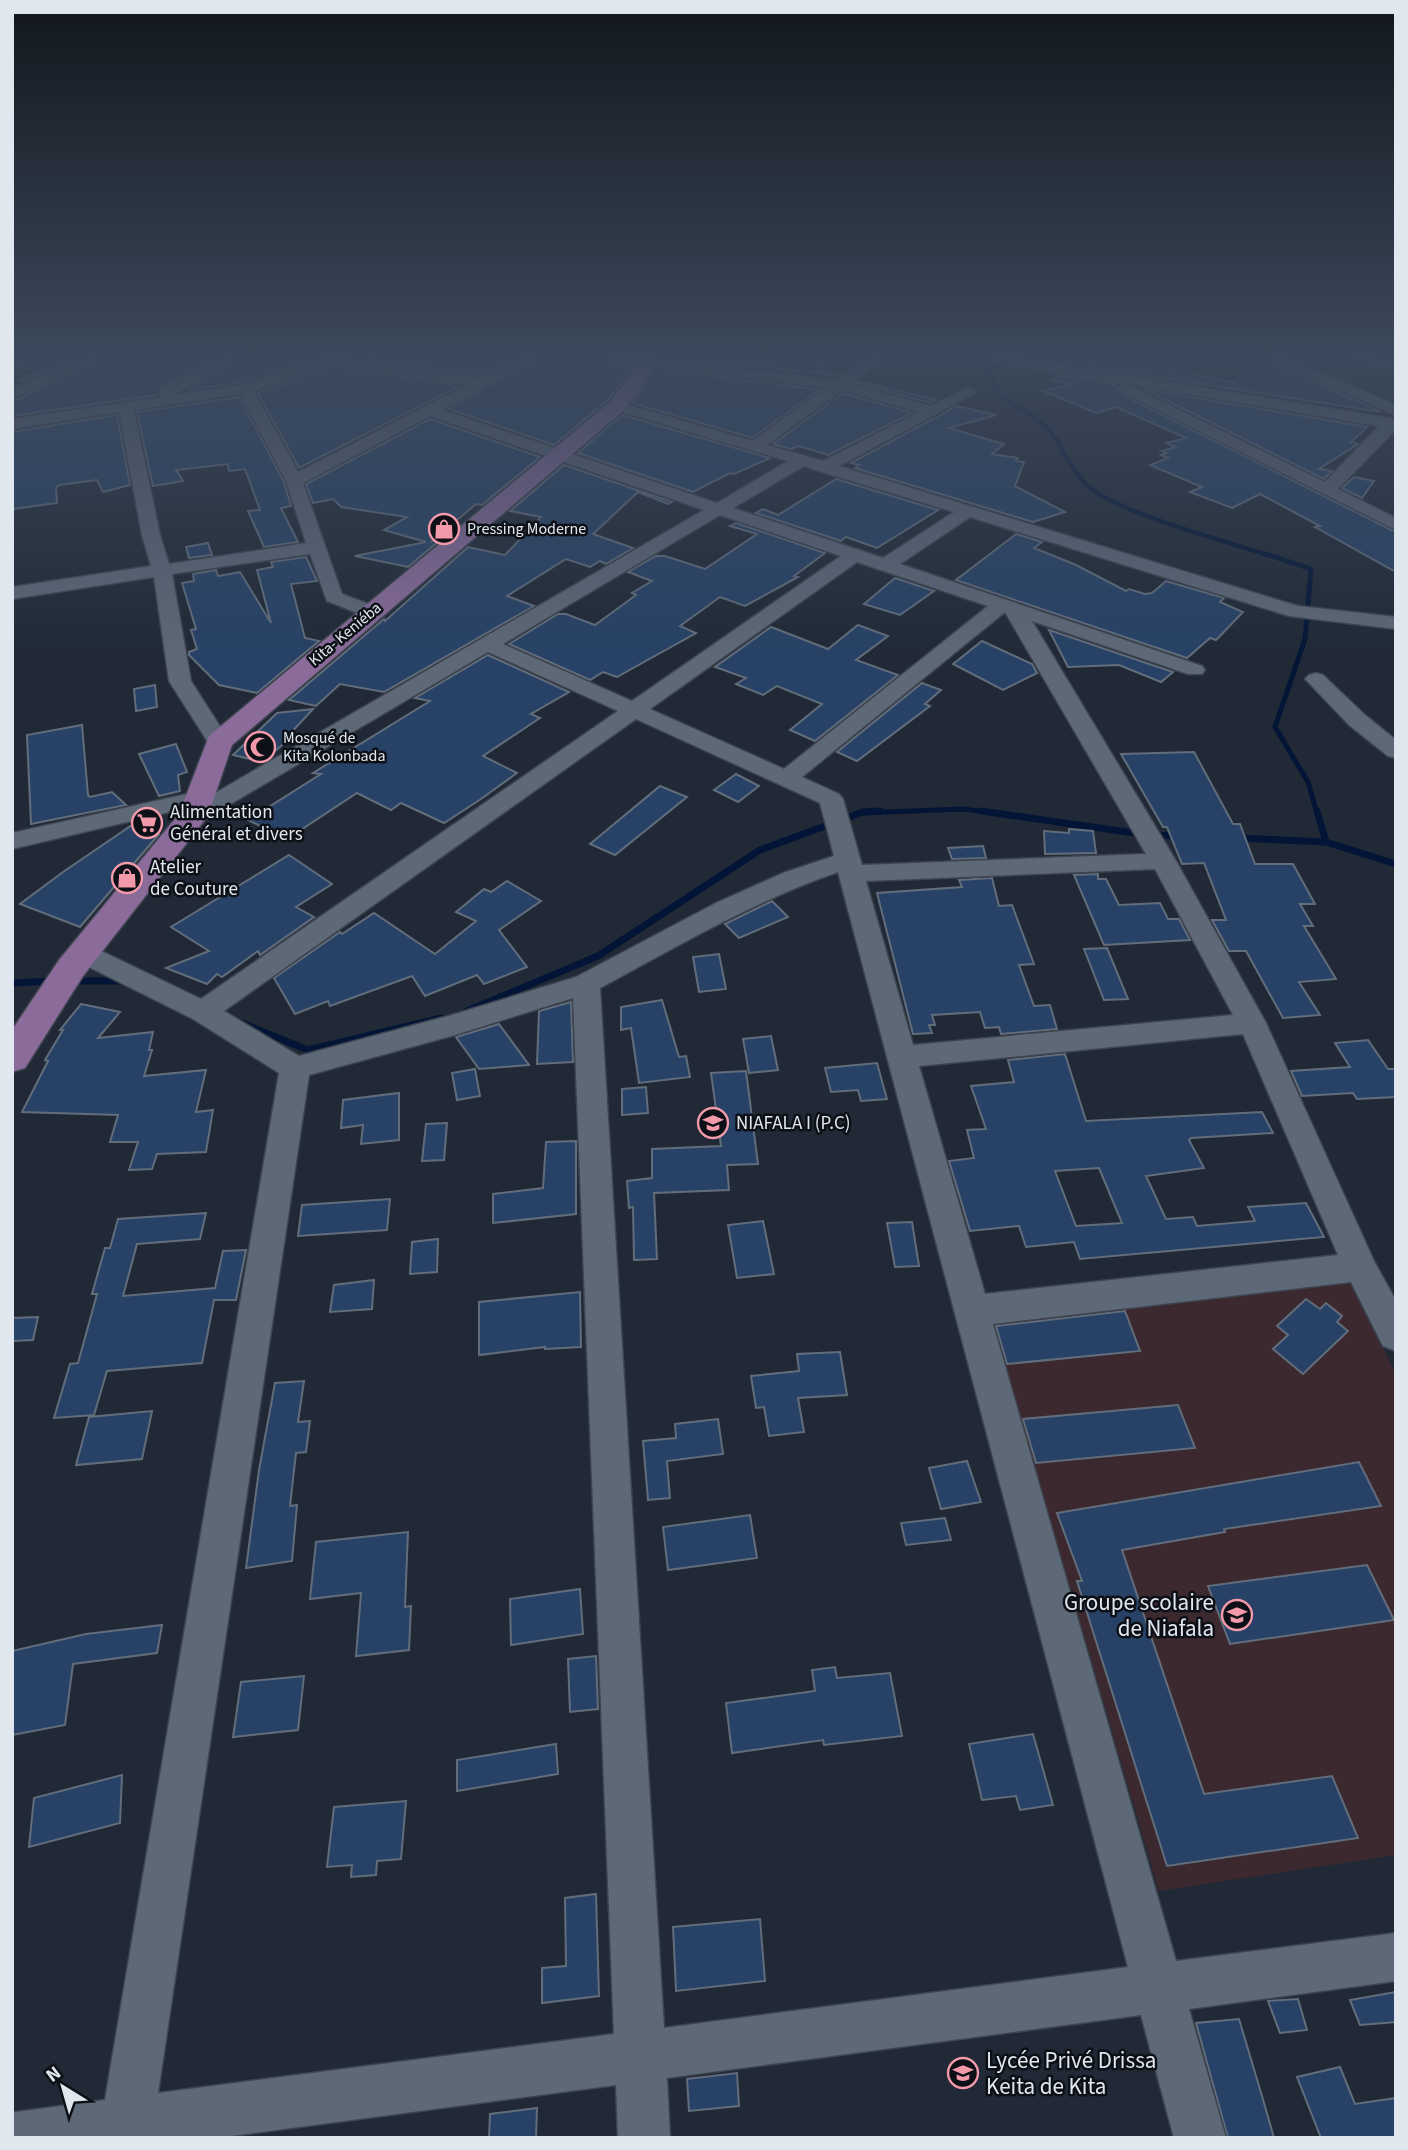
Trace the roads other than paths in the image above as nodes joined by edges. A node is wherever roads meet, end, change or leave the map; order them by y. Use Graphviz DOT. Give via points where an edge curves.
graph roads {
  1 [pos="141,457"];
  2 [pos="281,457"];
  3 [pos="340,457"];
  4 [pos="555,457"];
  5 [pos="569,457"];
  6 [pos="793,457"];
  7 [pos="843,457"];
  8 [pos="1262,457"];
  9 [pos="1358,457"];
  10 [pos="802,460"];
  11 [pos="825,467"];
  12 [pos="294,481"];
  13 [pos="1327,490"];
  14 [pos="718,508"];
  15 [pos="968,511"];
  16 [pos="1396,525"];
  17 [pos="317,547"];
  18 [pos="855,555"];
  19 [pos="886,565"];
  20 [pos="162,570"];
  21 [pos="12,593"];
  22 [pos="1008,606"];
  23 [pos="372,612"];
  24 [pos="1396,623"];
  25 [pos="489,645"];
  26 [pos="1195,670"];
  27 [pos="1316,679"];
  28 [pos="632,710"];
  29 [pos="219,742"];
  30 [pos="1396,751"];
  31 [pos="786,779"];
  32 [pos="196,807"];
  33 [pos="12,841"];
  34 [pos="1163,861"];
  35 [pos="849,867"];
  36 [pos="77,960"];
  37 [pos="586,984"];
  38 [pos="203,1012"];
  39 [pos="1252,1023"];
  40 [pos="902,1057"];
  41 [pos="12,1059"];
  42 [pos="295,1068"];
  43 [pos="1360,1267"];
  44 [pos="972,1311"];
  45 [pos="1396,1335"];
  46 [pos="1396,1957"];
  47 [pos="1160,1988"];
  48 [pos="639,2057"];
  49 [pos="127,2130"];
  50 [pos="16,2138"];
  51 [pos="644,2138"];
  52 [pos="1200,2138"];
  1 -- 20 [label="street" via="151,535"];
  2 -- 12 [label="street"];
  3 -- 12 [label="street"];
  4 -- 23 [label="main road, Kita- Keniéba"];
  5 -- 14 [label="street"];
  6 -- 10 [label="street"];
  7 -- 11 [label="street"];
  8 -- 13 [label="street"];
  9 -- 13 [label="street"];
  10 -- 11 [label="street"];
  10 -- 14 [label="street"];
  11 -- 15 [label="street"];
  12 -- 17 [label="street"];
  13 -- 16 [label="street"];
  14 -- 18 [label="street"];
  14 -- 25 [label="street"];
  15 -- 19 [label="street"];
  15 -- 24 [label="street" via="1296,612"];
  17 -- 20 [label="street"];
  17 -- 23 [label="street" via="334,597"];
  18 -- 19 [label="street"];
  18 -- 28 [label="street"];
  19 -- 22 [label="street"];
  20 -- 21 [label="street"];
  20 -- 29 [label="street" via="180,681"];
  22 -- 26 [label="street"];
  22 -- 31 [label="street"];
  22 -- 34 [label="street"];
  23 -- 29 [label="main road, Kita- Keniéba"];
  25 -- 28 [label="street"];
  25 -- 32 [label="street"];
  27 -- 30 [label="street"];
  28 -- 31 [label="street"];
  28 -- 38 [label="street"];
  29 -- 32 [label="main road, Kita- Keniéba"];
  31 -- 35 [label="street" via="831,799"];
  32 -- 33 [label="street"];
  32 -- 36 [label="main road, Kita- Keniéba"];
  34 -- 35 [label="street"];
  34 -- 39 [label="street"];
  35 -- 37 [label="street" via="792,879 725,909"];
  35 -- 40 [label="street"];
  36 -- 38 [label="street"];
  36 -- 41 [label="main road, Kita- Keniéba"];
  37 -- 42 [label="street"];
  37 -- 48 [label="street"];
  38 -- 42 [label="street"];
  39 -- 40 [label="street"];
  39 -- 43 [label="street"];
  40 -- 44 [label="street"];
  42 -- 49 [label="street"];
  43 -- 44 [label="street"];
  43 -- 45 [label="street"];
  44 -- 47 [label="street"];
  46 -- 47 [label="street"];
  47 -- 48 [label="street"];
  47 -- 52 [label="street"];
  48 -- 49 [label="street"];
  48 -- 51 [label="street"];
  49 -- 50 [label="street"];
}
